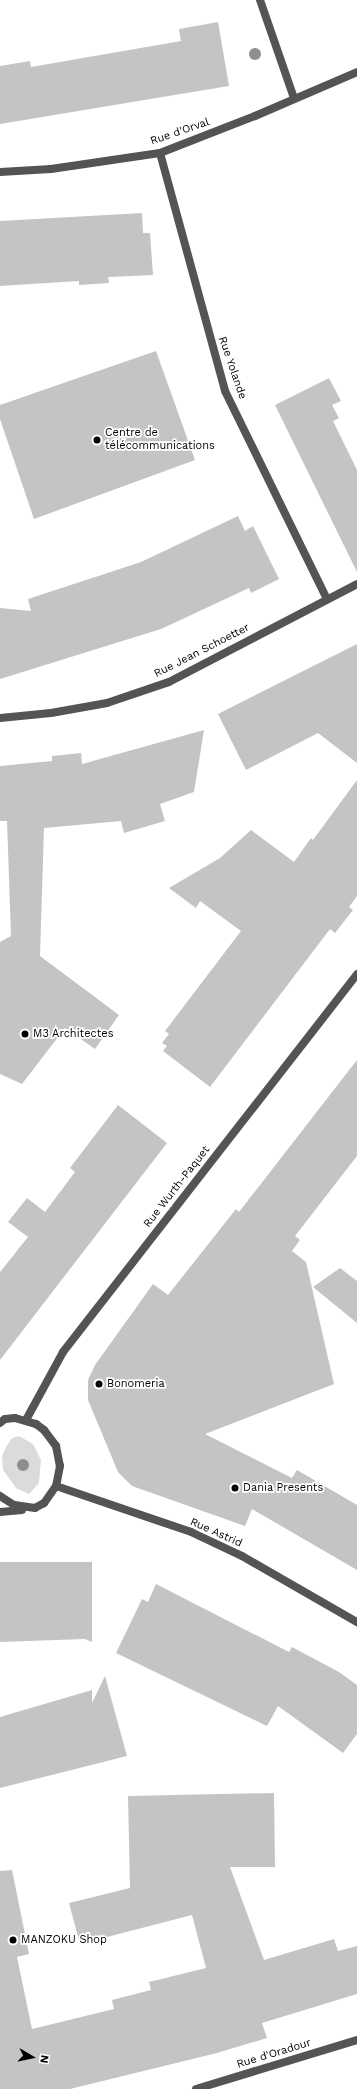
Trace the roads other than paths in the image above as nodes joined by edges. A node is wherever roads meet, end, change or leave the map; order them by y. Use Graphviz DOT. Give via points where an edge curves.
graph roads {
  1 [pos="260,0"];
  2 [pos="357,72"];
  3 [pos="294,98"];
  4 [pos="160,153"];
  5 [pos="0,172"];
  6 [pos="357,584"];
  7 [pos="327,599"];
  8 [pos="0,718"];
  9 [pos="357,974"];
  10 [pos="26,1420"];
  11 [pos="2,1421"];
  12 [pos="56,1486"];
  13 [pos="0,1496"];
  14 [pos="35,1508"];
  15 [pos="0,1512"];
  16 [pos="357,1622"];
  17 [pos="357,2040"];
  18 [pos="196,2089"];
  1 -- 3 [label="street"];
  2 -- 3 [label="street, Rue d'Orval"];
  3 -- 4 [label="street, Rue d'Orval"];
  4 -- 5 [label="street, Rue d'Orval" via="51,169"];
  4 -- 7 [label="street, Rue Yolande" via="225,391"];
  6 -- 7 [label="street, Rue Jean Schoetter"];
  7 -- 8 [label="street, Rue Jean Schoetter" via="169,682 107,703 51,713"];
  9 -- 10 [label="street, Rue Wurth-Paquet" via="63,1352"];
  10 -- 11 [label="street"];
  10 -- 12 [label="street" via="44,1430 56,1446 60,1466"];
  12 -- 14 [label="street" via="44,1503"];
  12 -- 16 [label="street, Rue Astrid" via="191,1532 242,1556"];
  13 -- 14 [label="street" via="14,1505"];
  14 -- 15 [label="street"];
  17 -- 18 [label="street, Rue d'Oradour"];
}
